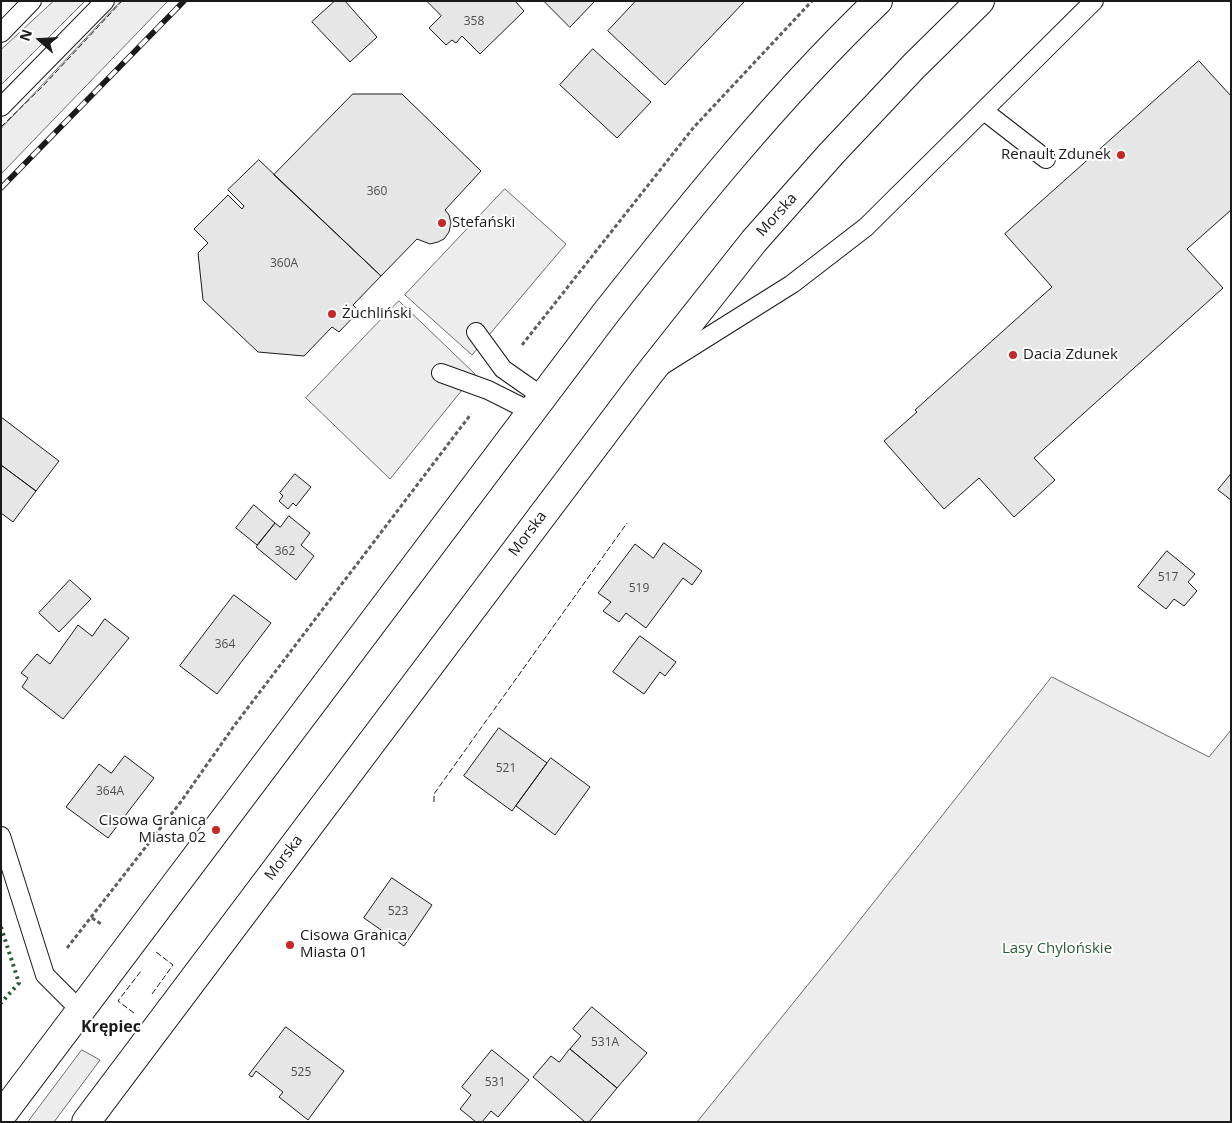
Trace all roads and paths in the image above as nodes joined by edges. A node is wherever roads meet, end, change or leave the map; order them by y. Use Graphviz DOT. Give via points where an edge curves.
graph roads {
  1 [pos="32,1"];
  2 [pos="105,1"];
  3 [pos="812,1"];
  4 [pos="878,1"];
  5 [pos="980,1"];
  6 [pos="1094,1"];
  7 [pos="1,33"];
  8 [pos="1,107"];
  9 [pos="984,111"];
  10 [pos="1046,159"];
  11 [pos="476,332"];
  12 [pos="503,369"];
  13 [pos="441,373"];
  14 [pos="648,375"];
  15 [pos="488,390"];
  16 [pos="537,404"];
  17 [pos="1,836"];
  18 [pos="92,918"];
  19 [pos="80,1010"];
  20 [pos="1,1116"];
  21 [pos="86,1122"];
  1 -- 7 [label="lane"];
  2 -- 8 [label="lane"];
  3 -- 12 [label="path" via="694,127"];
  4 -- 16 [label="main road" via="766,118 687,210"];
  5 -- 14 [label="main road, Morska" via="907,74 760,233"];
  6 -- 9 [label="lane"];
  9 -- 10 [label="lane"];
  9 -- 14 [label="lane" via="866,227 792,284"];
  11 -- 12 [label="lane"];
  12 -- 16 [label="lane"];
  13 -- 15 [label="lane"];
  14 -- 21 [label="main road, Morska"];
  15 -- 16 [label="lane"];
  15 -- 18 [label="path"];
  16 -- 19 [label="main road"];
  17 -- 19 [label="lane" via="45,975"];
  19 -- 20 [label="main road"];
}
